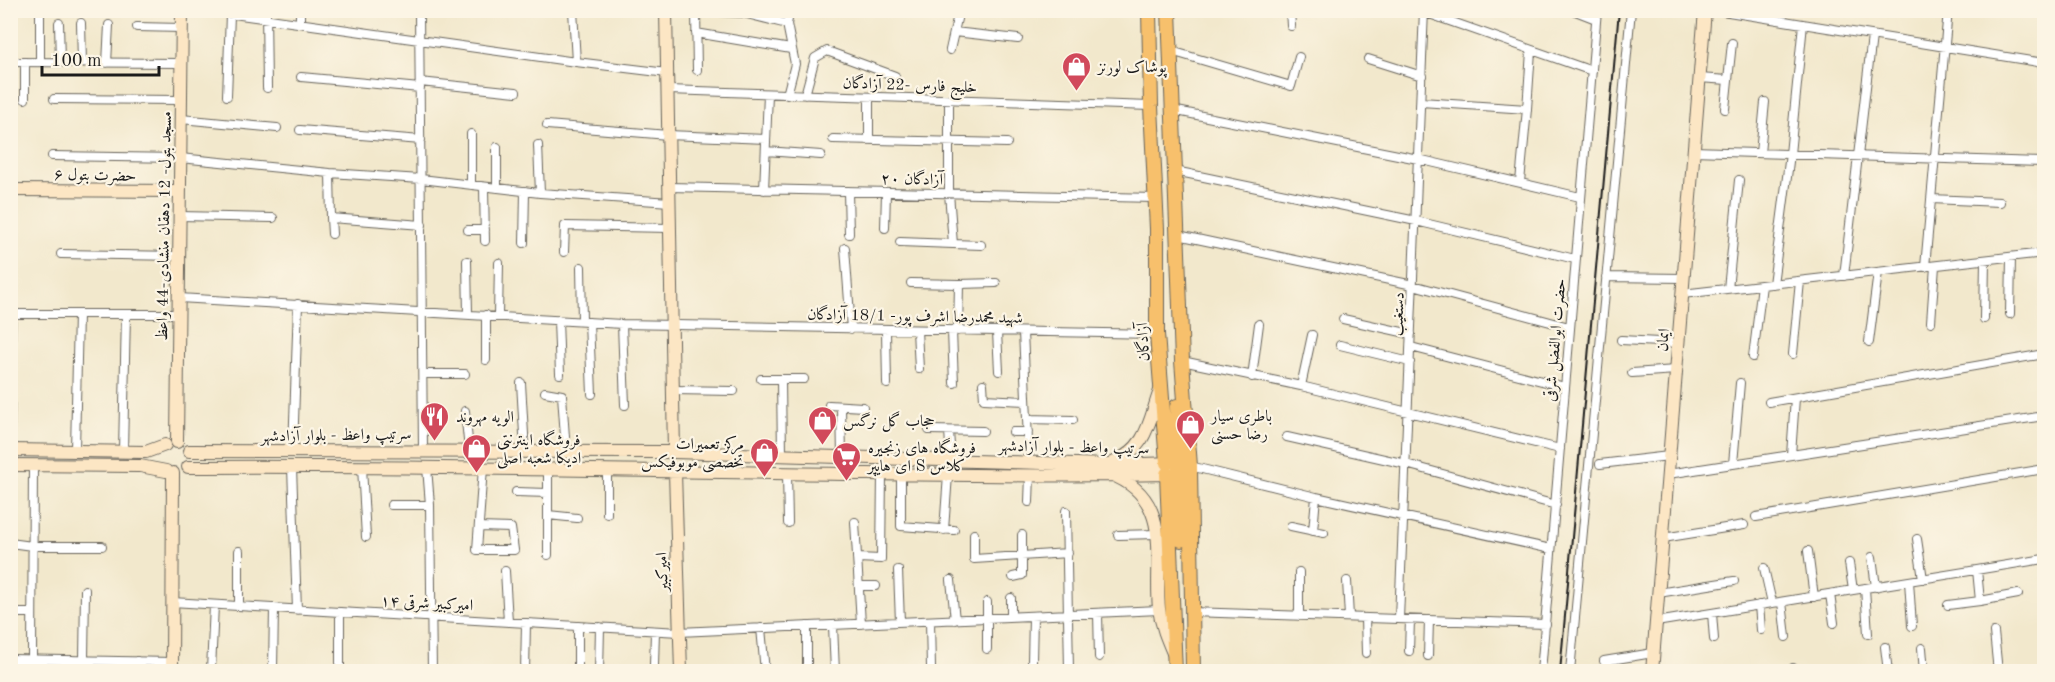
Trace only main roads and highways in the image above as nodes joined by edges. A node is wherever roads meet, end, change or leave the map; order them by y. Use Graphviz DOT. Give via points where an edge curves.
graph roads {
  1 [pos="182,10"];
  2 [pos="666,10"];
  3 [pos="1149,10"];
  4 [pos="1169,10"];
  5 [pos="1705,10"];
  6 [pos="10,190"];
  7 [pos="180,191"];
  8 [pos="1162,387"];
  9 [pos="171,443"];
  10 [pos="10,450"];
  11 [pos="189,451"];
  12 [pos="674,452"];
  13 [pos="10,465"];
  14 [pos="188,467"];
  15 [pos="1176,468"];
  16 [pos="1030,469"];
  17 [pos="1111,470"];
  18 [pos="169,472"];
  19 [pos="675,472"];
  20 [pos="1175,657"];
  21 [pos="172,667"];
  22 [pos="681,672"];
  23 [pos="1175,672"];
  24 [pos="1193,672"];
  25 [pos="1652,672"];
  1 -- 7 [label="main road, مسجد بتول- 12 دهقان منشادی-44 واعظ"];
  2 -- 12 [label="main road"];
  3 -- 8 [label="main road, آزادگان" via="1157,334"];
  4 -- 15 [label="main road, آزادگان" via="1182,366"];
  5 -- 25 [label="main road, ایمان"];
  6 -- 7 [label="main road, حضرت بتول ۶"];
  7 -- 9 [label="main road, مسجد بتول- 12 دهقان منشادی-44 واعظ" via="179,314"];
  8 -- 15 [label="main road, آزادگان"];
  8 -- 17 [label="main road" via="1143,439"];
  9 -- 10 [label="main road" via="146,452"];
  9 -- 11 [label="main road" via="182,443"];
  9 -- 18 [label="main road" via="162,448 159,458"];
  11 -- 12 [label="main road, سرتیپ واعظ - بلوار آزادشهر"];
  11 -- 14 [label="main road"];
  12 -- 16 [label="main road, سرتیپ واعظ - بلوار آزادشهر" via="951,460"];
  13 -- 18 [label="main road" via="140,466"];
  14 -- 18 [label="main road" via="181,472"];
  14 -- 19 [label="main road, سرتیپ واعظ - بلوار آزادشهر" via="427,466"];
  15 -- 17 [label="main road, سرتیپ واعظ - بلوار آزادشهر"];
  15 -- 20 [label="main road, آزادگان"];
  15 -- 24 [label="main road, آزادگان" via="1190,557"];
  16 -- 17 [label="main road, سرتیپ واعظ - بلوار آزادشهر"];
  16 -- 19 [label="main road, سرتیپ واعظ - بلوار آزادشهر" via="948,475"];
  17 -- 20 [label="main road" via="1132,484 1153,513 1159,610"];
  18 -- 21 [label="main road"];
  19 -- 22 [label="main road, امیرکبیر"];
  20 -- 23 [label="main road, آزادگان"];
}
